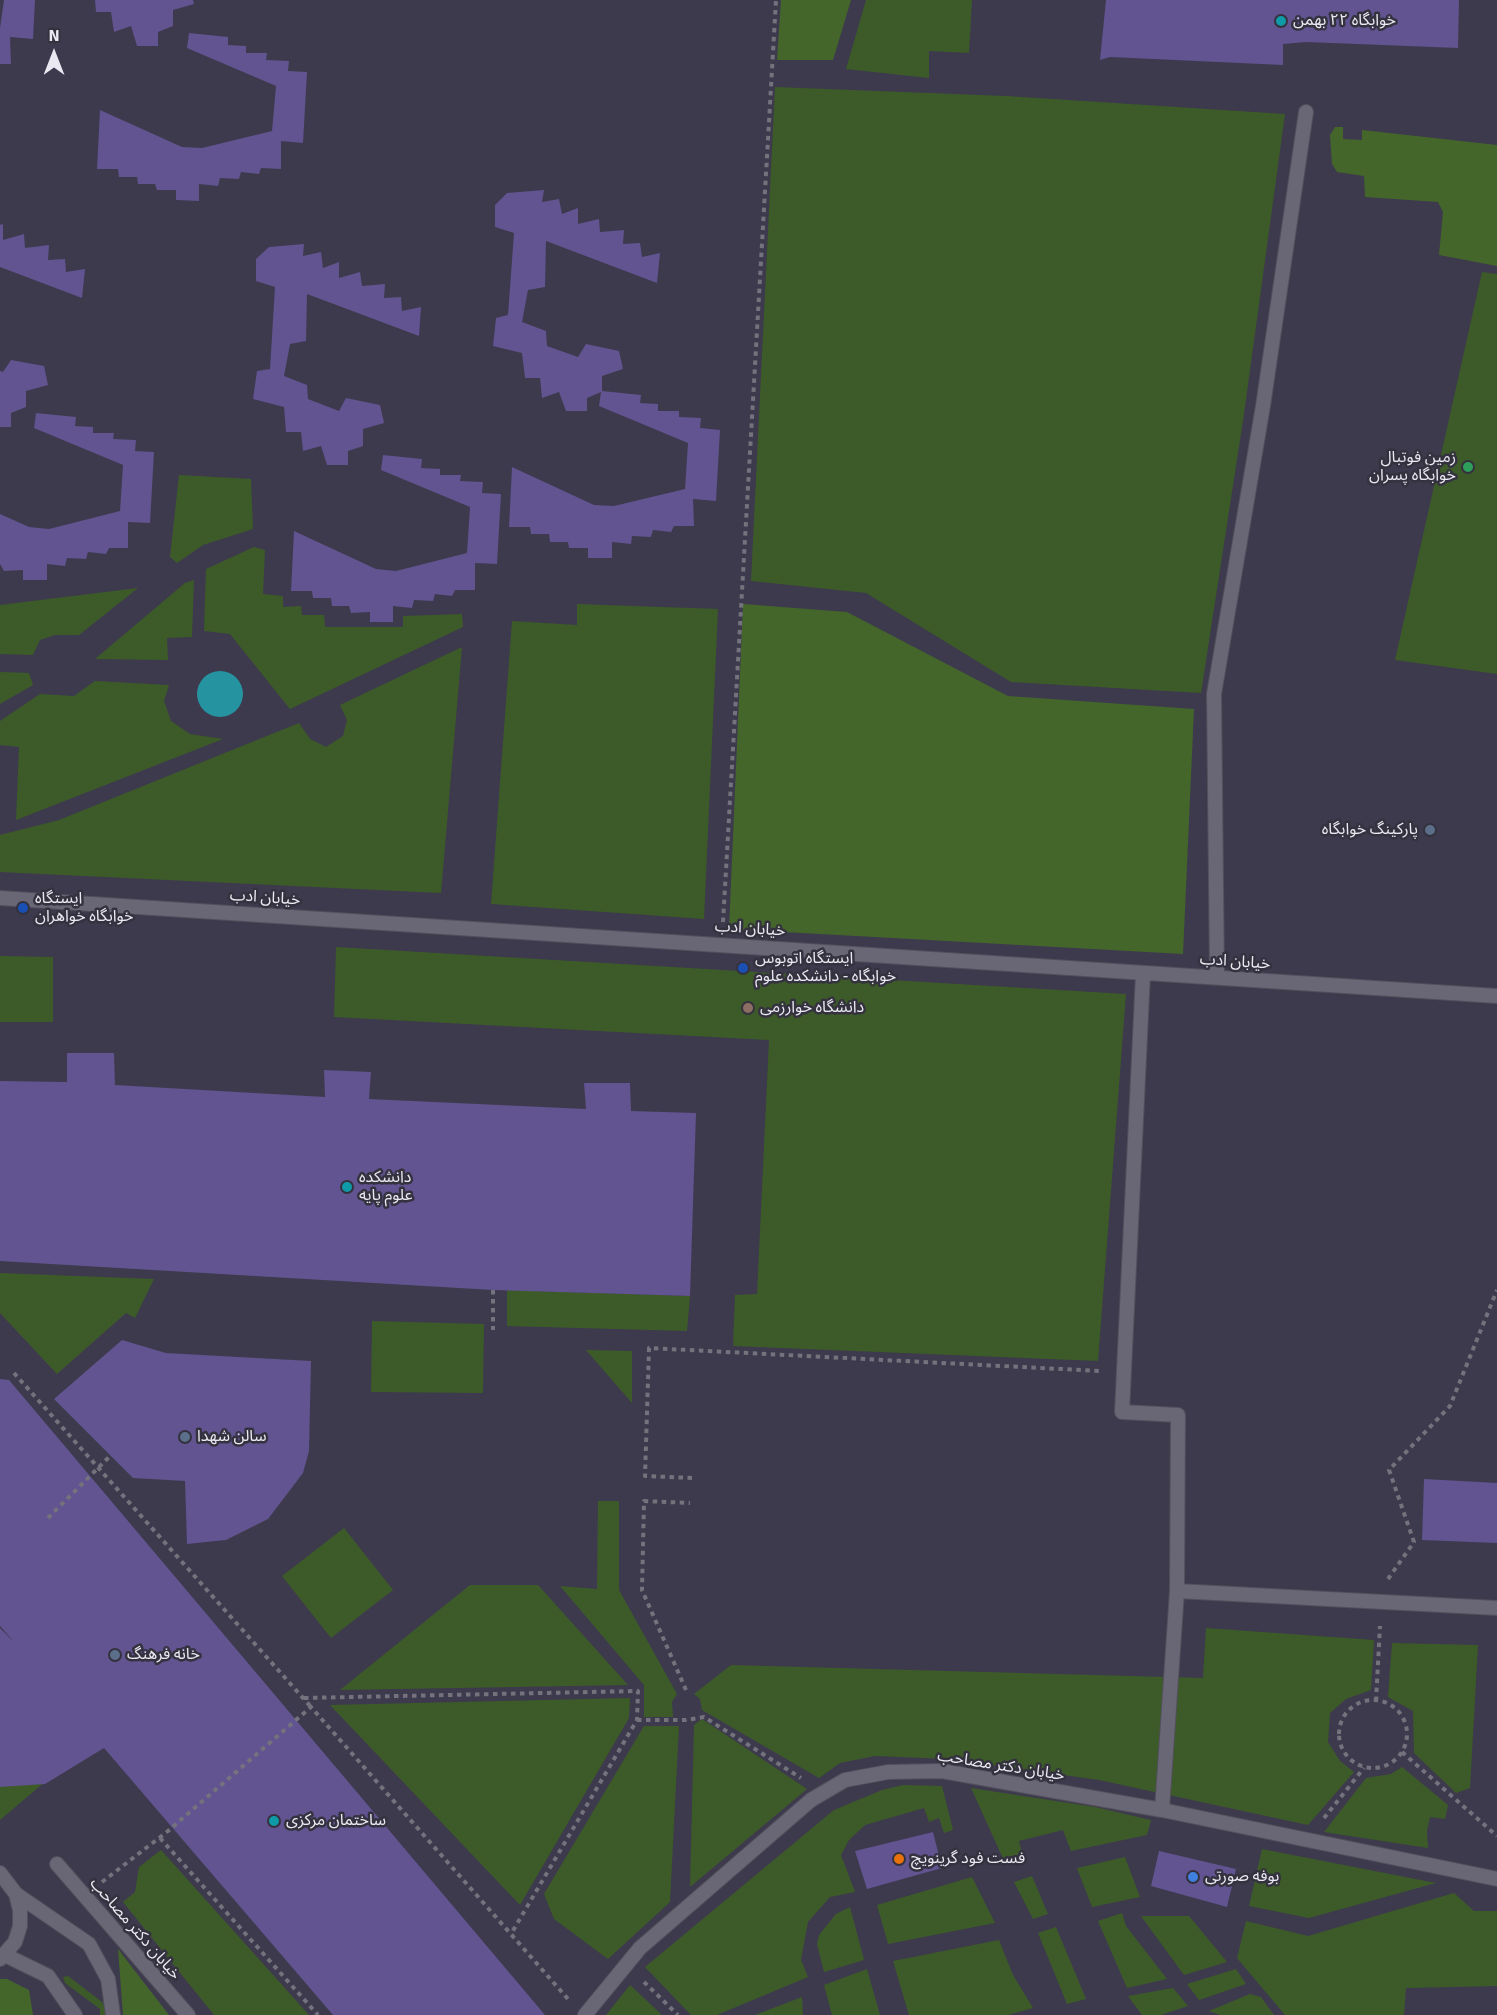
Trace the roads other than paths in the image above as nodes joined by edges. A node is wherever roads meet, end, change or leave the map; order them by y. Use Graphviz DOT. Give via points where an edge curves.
graph roads {
  1 [pos="1306,112"];
  2 [pos="0,898"];
  3 [pos="1143,974"];
  4 [pos="1217,977"];
  5 [pos="1497,996"];
  6 [pos="1177,1592"];
  7 [pos="1497,1608"];
  8 [pos="1162,1810"];
  9 [pos="57,1864"];
  10 [pos="0,1873"];
  11 [pos="1497,1879"];
  12 [pos="16,1894"];
  13 [pos="2,1957"];
  14 [pos="579,2010"];
  15 [pos="75,2015"];
  16 [pos="113,2015"];
  17 [pos="188,2015"];
  1 -- 4 [label="lane" via="1263,406 1214,694"];
  2 -- 3 [label="lane, خیابان ادب"];
  3 -- 4 [label="lane, خیابان ادب"];
  3 -- 6 [label="lane" via="1122,1412 1178,1415"];
  4 -- 5 [label="lane, خیابان ادب"];
  6 -- 7 [label="lane"];
  6 -- 8 [label="lane"];
  8 -- 11 [label="lane, خیابان دکتر مصاحب"];
  8 -- 14 [label="lane, خیابان دکتر مصاحب" via="942,1771 888,1772 845,1780 811,1800 640,1948"];
  9 -- 17 [label="lane, خیابان دکتر مصاحب"];
  10 -- 12 [label="lane"];
  12 -- 13 [label="lane" via="20,1926 15,1942"];
  12 -- 16 [label="lane" via="89,1944 108,1978"];
  13 -- 15 [label="lane" via="48,1976"];
}
